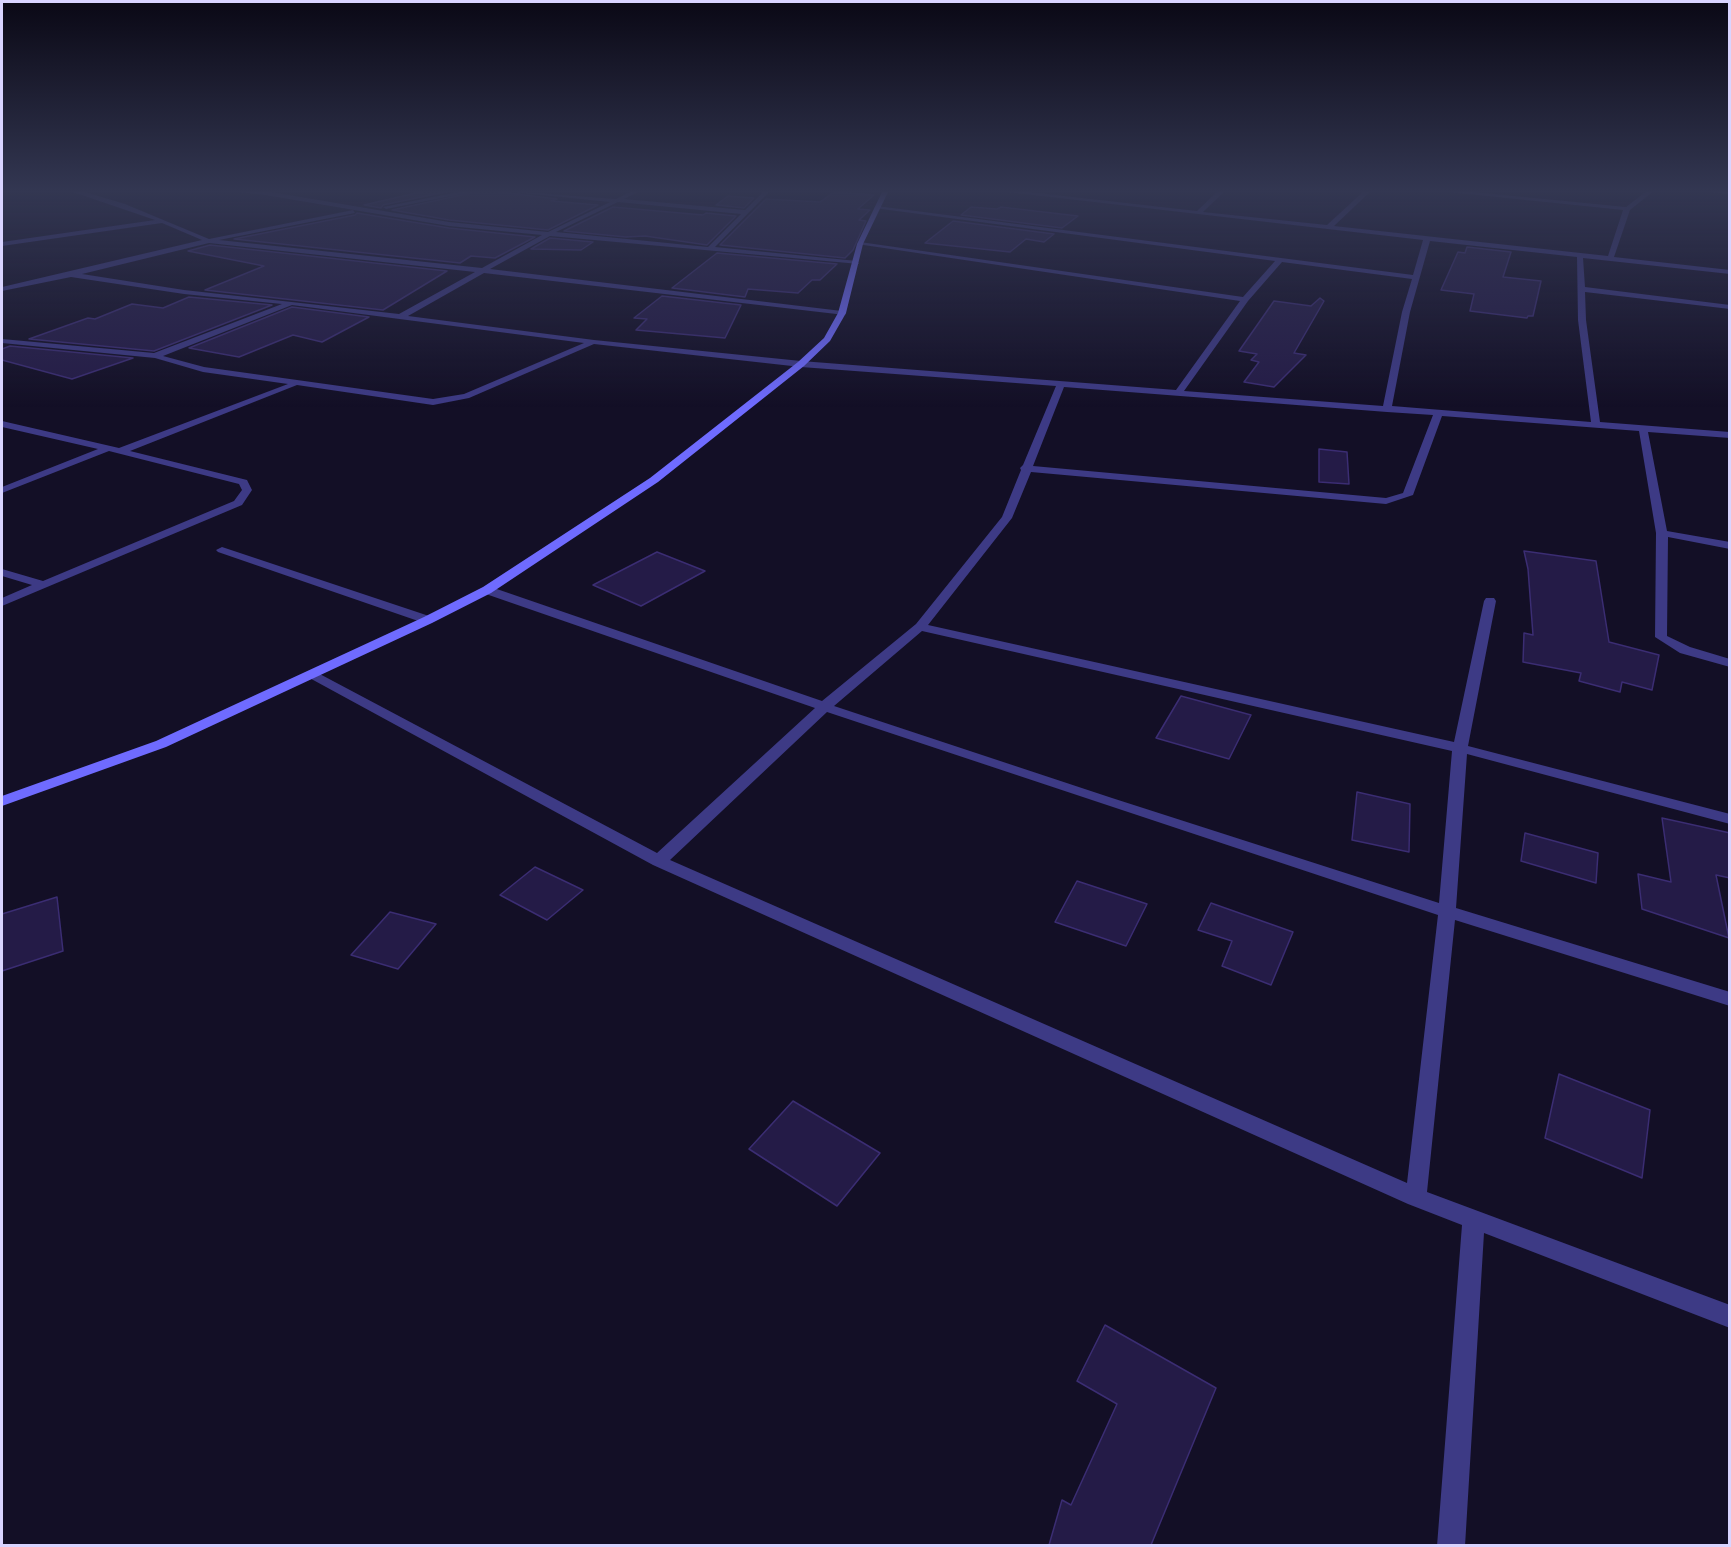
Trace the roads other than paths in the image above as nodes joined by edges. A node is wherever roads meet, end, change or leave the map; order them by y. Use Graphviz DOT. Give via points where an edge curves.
graph roads {
  1 [pos="124,262"];
  2 [pos="400,262"];
  3 [pos="496,262"];
  4 [pos="849,262"];
  5 [pos="990,262"];
  6 [pos="1278,262"];
  7 [pos="1297,262"];
  8 [pos="1420,262"];
  9 [pos="1580,262"];
  10 [pos="1632,262"];
  11 [pos="857,263"];
  12 [pos="480,271"];
  13 [pos="1730,272"];
  14 [pos="72,275"];
  15 [pos="1415,277"];
  16 [pos="119,282"];
  17 [pos="27,285"];
  18 [pos="2,289"];
  19 [pos="1581,289"];
  20 [pos="1245,300"];
  21 [pos="292,303"];
  22 [pos="1730,307"];
  23 [pos="842,313"];
  24 [pos="400,317"];
  25 [pos="2,341"];
  26 [pos="594,342"];
  27 [pos="155,356"];
  28 [pos="801,364"];
  29 [pos="296,384"];
  30 [pos="1061,384"];
  31 [pos="1178,393"];
  32 [pos="1387,409"];
  33 [pos="1439,412"];
  34 [pos="2,424"];
  35 [pos="1596,425"];
  36 [pos="1642,428"];
  37 [pos="1730,435"];
  38 [pos="114,449"];
  39 [pos="1025,468"];
  40 [pos="2,490"];
  41 [pos="1662,533"];
  42 [pos="1730,546"];
  43 [pos="222,550"];
  44 [pos="2,572"];
  45 [pos="44,585"];
  46 [pos="487,590"];
  47 [pos="2,602"];
  48 [pos="1490,602"];
  49 [pos="428,620"];
  50 [pos="920,627"];
  51 [pos="1730,663"];
  52 [pos="311,675"];
  53 [pos="823,708"];
  54 [pos="1461,748"];
  55 [pos="2,801"];
  56 [pos="1730,819"];
  57 [pos="659,861"];
  58 [pos="1447,913"];
  59 [pos="1730,999"];
  60 [pos="1416,1197"];
  61 [pos="1474,1219"];
  62 [pos="1730,1317"];
  63 [pos="1451,1545"];
  1 -- 14 [label="street"];
  2 -- 12 [label="street"];
  3 -- 12 [label="street"];
  4 -- 11 [label="street"];
  5 -- 20 [label="street"];
  6 -- 20 [label="street"];
  7 -- 15 [label="street"];
  8 -- 15 [label="street"];
  9 -- 19 [label="street"];
  10 -- 13 [label="street"];
  11 -- 23 [label="street"];
  12 -- 23 [label="street"];
  12 -- 24 [label="street"];
  14 -- 16 [label="street"];
  14 -- 17 [label="street"];
  15 -- 32 [label="street"];
  16 -- 17 [label="street"];
  16 -- 21 [label="street"];
  17 -- 18 [label="street"];
  19 -- 22 [label="street"];
  19 -- 35 [label="street"];
  20 -- 31 [label="street"];
  21 -- 24 [label="street"];
  21 -- 27 [label="street"];
  23 -- 28 [label="street" via="827,339"];
  24 -- 26 [label="street"];
  25 -- 27 [label="street"];
  26 -- 28 [label="street"];
  26 -- 29 [label="street" via="451,400 433,402"];
  27 -- 29 [label="street" via="202,369"];
  28 -- 30 [label="street"];
  28 -- 46 [label="street" via="654,480"];
  29 -- 38 [label="street"];
  30 -- 31 [label="street"];
  30 -- 39 [label="street"];
  31 -- 32 [label="street"];
  32 -- 33 [label="street"];
  33 -- 35 [label="street"];
  33 -- 39 [label="street" via="1408,495 1398,500"];
  34 -- 38 [label="street"];
  35 -- 36 [label="street"];
  36 -- 37 [label="street"];
  36 -- 41 [label="street"];
  38 -- 40 [label="street"];
  38 -- 45 [label="street" via="243,482 247,490 238,503"];
  39 -- 50 [label="street" via="1006,518"];
  41 -- 42 [label="street"];
  41 -- 51 [label="street" via="1661,637 1698,656"];
  43 -- 49 [label="street"];
  44 -- 45 [label="street"];
  45 -- 47 [label="street"];
  46 -- 49 [label="street"];
  46 -- 53 [label="street"];
  48 -- 54 [label="street"];
  49 -- 52 [label="street"];
  50 -- 53 [label="street"];
  50 -- 54 [label="street"];
  52 -- 55 [label="street" via="160,744"];
  52 -- 57 [label="street"];
  53 -- 57 [label="street"];
  53 -- 58 [label="street"];
  54 -- 56 [label="street"];
  54 -- 58 [label="street"];
  57 -- 60 [label="street"];
  58 -- 59 [label="street"];
  58 -- 60 [label="street"];
  60 -- 61 [label="street"];
  61 -- 62 [label="street"];
  61 -- 63 [label="street"];
}
